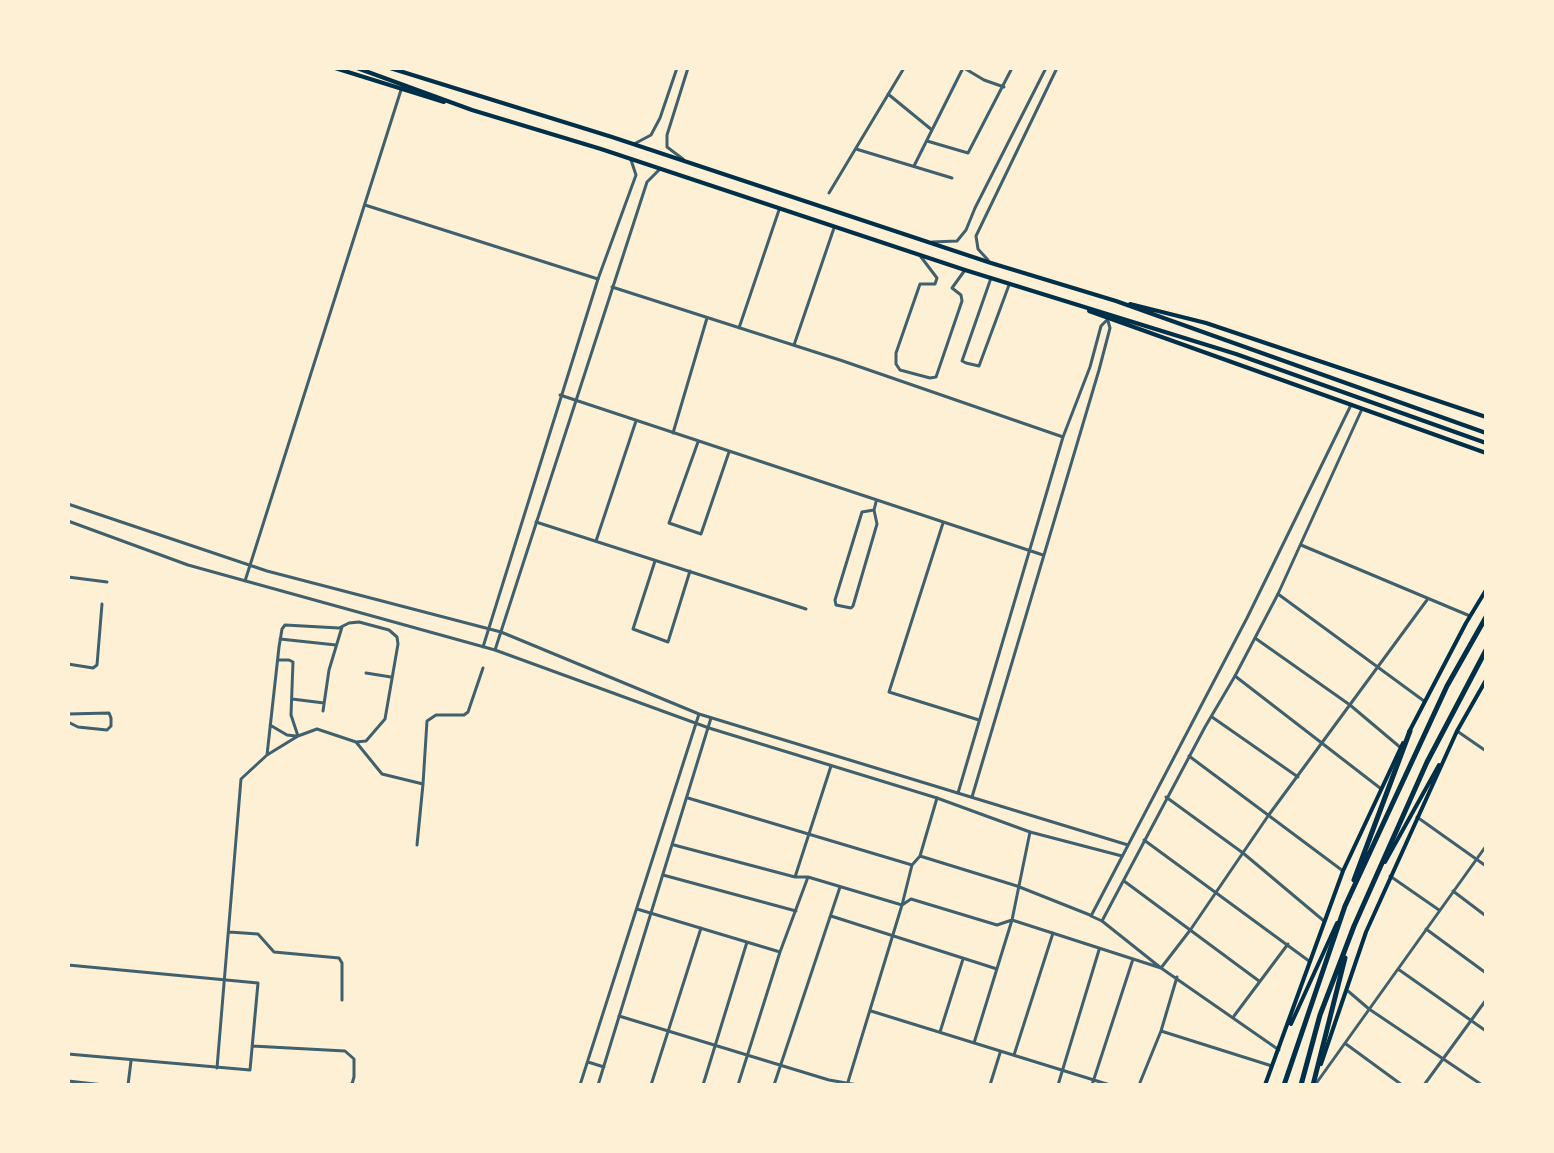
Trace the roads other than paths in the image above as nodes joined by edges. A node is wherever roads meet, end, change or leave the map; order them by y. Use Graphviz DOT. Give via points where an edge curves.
graph roads {
  1 [pos="335,68"];
  2 [pos="357,68"];
  3 [pos="390,68"];
  4 [pos="677,68"];
  5 [pos="688,68"];
  6 [pos="904,68"];
  7 [pos="963,68"];
  8 [pos="1012,68"];
  9 [pos="1046,68"];
  10 [pos="1057,68"];
  11 [pos="1004,87"];
  12 [pos="401,90"];
  13 [pos="888,94"];
  14 [pos="472,110"];
  15 [pos="932,130"];
  16 [pos="927,141"];
  17 [pos="634,144"];
  18 [pos="856,149"];
  19 [pos="631,160"];
  20 [pos="686,161"];
  21 [pos="914,166"];
  22 [pos="659,170"];
  23 [pos="952,178"];
  24 [pos="829,193"];
  25 [pos="979,203"];
  26 [pos="364,205"];
  27 [pos="989,207"];
  28 [pos="779,208"];
  29 [pos="834,227"];
  30 [pos="931,242"];
  31 [pos="919,254"];
  32 [pos="991,263"];
  33 [pos="965,270"];
  34 [pos="991,278"];
  35 [pos="598,279"];
  36 [pos="1009,284"];
  37 [pos="612,287"];
  38 [pos="1116,301"];
  39 [pos="1070,303"];
  40 [pos="707,317"];
  41 [pos="1108,319"];
  42 [pos="739,328"];
  43 [pos="794,345"];
  44 [pos="560,395"];
  45 [pos="575,400"];
  46 [pos="1351,405"];
  47 [pos="1362,409"];
  48 [pos="1486,417"];
  49 [pos="636,421"];
  50 [pos="673,433"];
  51 [pos="1486,433"];
  52 [pos="1063,437"];
  53 [pos="698,442"];
  54 [pos="1486,443"];
  55 [pos="729,452"];
  56 [pos="1486,453"];
  57 [pos="876,502"];
  58 [pos="68,504"];
  59 [pos="874,510"];
  60 [pos="68,521"];
  61 [pos="536,522"];
  62 [pos="943,523"];
  63 [pos="596,541"];
  64 [pos="1301,545"];
  65 [pos="1030,550"];
  66 [pos="1043,555"];
  67 [pos="655,559"];
  68 [pos="250,566"];
  69 [pos="690,571"];
  70 [pos="68,577"];
  71 [pos="245,581"];
  72 [pos="107,582"];
  73 [pos="1486,590"];
  74 [pos="1278,594"];
  75 [pos="1427,600"];
  76 [pos="102,604"];
  77 [pos="806,609"];
  78 [pos="1470,616"];
  79 [pos="1486,617"];
  80 [pos="342,627"];
  81 [pos="489,630"];
  82 [pos="501,632"];
  83 [pos="1255,638"];
  84 [pos="280,639"];
  85 [pos="337,645"];
  86 [pos="483,647"];
  87 [pos="495,650"];
  88 [pos="1486,650"];
  89 [pos="278,660"];
  90 [pos="68,664"];
  91 [pos="483,668"];
  92 [pos="1378,668"];
  93 [pos="366,673"];
  94 [pos="1235,676"];
  95 [pos="391,677"];
  96 [pos="1486,680"];
  97 [pos="292,699"];
  98 [pos="1424,701"];
  99 [pos="324,703"];
  100 [pos="1350,705"];
  101 [pos="323,711"];
  102 [pos="68,714"];
  103 [pos="699,714"];
  104 [pos="1212,717"];
  105 [pos="711,718"];
  106 [pos="980,721"];
  107 [pos="68,722"];
  108 [pos="696,724"];
  109 [pos="270,725"];
  110 [pos="709,728"];
  111 [pos="1410,731"];
  112 [pos="1457,731"];
  113 [pos="298,736"];
  114 [pos="366,741"];
  115 [pos="356,742"];
  116 [pos="1324,744"];
  117 [pos="1401,748"];
  118 [pos="361,751"];
  119 [pos="1486,751"];
  120 [pos="267,755"];
  121 [pos="1189,756"];
  122 [pos="831,766"];
  123 [pos="1298,777"];
  124 [pos="423,784"];
  125 [pos="1380,788"];
  126 [pos="958,793"];
  127 [pos="972,797"];
  128 [pos="1166,797"];
  129 [pos="688,798"];
  130 [pos="937,798"];
  131 [pos="1268,816"];
  132 [pos="1417,817"];
  133 [pos="1030,832"];
  134 [pos="809,834"];
  135 [pos="1144,840"];
  136 [pos="417,845"];
  137 [pos="674,845"];
  138 [pos="1128,845"];
  139 [pos="1486,846"];
  140 [pos="1243,853"];
  141 [pos="920,856"];
  142 [pos="1122,856"];
  143 [pos="1476,860"];
  144 [pos="912,865"];
  145 [pos="1486,866"];
  146 [pos="1343,871"];
  147 [pos="663,875"];
  148 [pos="1390,876"];
  149 [pos="795,877"];
  150 [pos="808,877"];
  151 [pos="1123,880"];
  152 [pos="1372,885"];
  153 [pos="840,886"];
  154 [pos="1017,886"];
  155 [pos="1217,891"];
  156 [pos="1453,891"];
  157 [pos="902,905"];
  158 [pos="1345,906"];
  159 [pos="637,909"];
  160 [pos="1439,910"];
  161 [pos="796,911"];
  162 [pos="650,913"];
  163 [pos="831,916"];
  164 [pos="1091,916"];
  165 [pos="1486,916"];
  166 [pos="1012,920"];
  167 [pos="1102,921"];
  168 [pos="1324,921"];
  169 [pos="1354,926"];
  170 [pos="701,928"];
  171 [pos="1191,929"];
  172 [pos="1426,929"];
  173 [pos="229,932"];
  174 [pos="1053,933"];
  175 [pos="893,936"];
  176 [pos="747,942"];
  177 [pos="1288,944"];
  178 [pos="1099,950"];
  179 [pos="780,952"];
  180 [pos="963,957"];
  181 [pos="1133,959"];
  182 [pos="1309,961"];
  183 [pos="68,965"];
  184 [pos="1161,968"];
  185 [pos="997,969"];
  186 [pos="1398,969"];
  187 [pos="1486,973"];
  188 [pos="1177,977"];
  189 [pos="225,980"];
  190 [pos="1259,981"];
  191 [pos="1345,989"];
  192 [pos="342,1000"];
  193 [pos="1486,1000"];
  194 [pos="1369,1009"];
  195 [pos="871,1011"];
  196 [pos="619,1016"];
  197 [pos="1234,1016"];
  198 [pos="1471,1020"];
  199 [pos="667,1030"];
  200 [pos="1161,1031"];
  201 [pos="1486,1031"];
  202 [pos="940,1032"];
  203 [pos="974,1043"];
  204 [pos="1346,1044"];
  205 [pos="716,1045"];
  206 [pos="252,1046"];
  207 [pos="1280,1048"];
  208 [pos="1000,1053"];
  209 [pos="68,1054"];
  210 [pos="747,1055"];
  211 [pos="1014,1055"];
  212 [pos="1444,1057"];
  213 [pos="131,1060"];
  214 [pos="587,1062"];
  215 [pos="780,1065"];
  216 [pos="1272,1066"];
  217 [pos="604,1067"];
  218 [pos="217,1068"];
  219 [pos="1062,1070"];
  220 [pos="68,1081"];
  221 [pos="829,1082"];
  222 [pos="848,1082"];
  223 [pos="1093,1083"];
  224 [pos="104,1085"];
  225 [pos="128,1085"];
  226 [pos="347,1085"];
  227 [pos="580,1085"];
  228 [pos="598,1085"];
  229 [pos="651,1085"];
  230 [pos="703,1085"];
  231 [pos="738,1085"];
  232 [pos="774,1085"];
  233 [pos="858,1085"];
  234 [pos="990,1085"];
  235 [pos="1058,1085"];
  236 [pos="1110,1085"];
  237 [pos="1139,1085"];
  238 [pos="1265,1085"];
  239 [pos="1284,1085"];
  240 [pos="1301,1085"];
  241 [pos="1314,1085"];
  242 [pos="1402,1085"];
  243 [pos="1424,1085"];
  244 [pos="1482,1085"];
  1 -- 12 [label="main road"];
  2 -- 14 [label="main road"];
  3 -- 17 [label="main road"];
  4 -- 17 [label="street" via="651,135"];
  5 -- 20 [label="street" via="667,135 667,147"];
  6 -- 13 [label="street"];
  7 -- 11 [label="street"];
  7 -- 15 [label="street"];
  8 -- 11 [label="street"];
  9 -- 25 [label="street"];
  10 -- 27 [label="street"];
  11 -- 16 [label="street" via="968,153"];
  12 -- 14 [label="main road"];
  12 -- 26 [label="street"];
  13 -- 15 [label="street"];
  13 -- 18 [label="street"];
  14 -- 19 [label="main road"];
  15 -- 16 [label="street"];
  16 -- 21 [label="street"];
  17 -- 20 [label="main road"];
  18 -- 21 [label="street"];
  18 -- 24 [label="street"];
  19 -- 22 [label="main road"];
  19 -- 35 [label="street" via="636,175"];
  20 -- 30 [label="main road"];
  21 -- 23 [label="street"];
  22 -- 28 [label="main road"];
  22 -- 37 [label="street" via="647,182"];
  25 -- 27 [label="street"];
  25 -- 30 [label="street" via="957,241"];
  26 -- 35 [label="street"];
  26 -- 68 [label="street"];
  27 -- 32 [label="street" via="976,243"];
  28 -- 29 [label="main road"];
  28 -- 42 [label="street"];
  29 -- 31 [label="main road"];
  29 -- 43 [label="street"];
  30 -- 32 [label="main road"];
  31 -- 33 [label="main road"];
  31 -- 33 [label="street" via="937,278 935,284 920,284 896,353 900,370 936,377 962,301 952,288"];
  32 -- 38 [label="main road"];
  33 -- 34 [label="main road"];
  34 -- 36 [label="main road"];
  34 -- 36 [label="street" via="962,361 966,363 979,366"];
  35 -- 44 [label="street"];
  36 -- 39 [label="main road"];
  37 -- 40 [label="street"];
  37 -- 45 [label="street"];
  38 -- 48 [label="main road" via="1206,323"];
  38 -- 51 [label="main road"];
  39 -- 41 [label="main road"];
  39 -- 54 [label="main road" via="1236,354"];
  40 -- 42 [label="street"];
  40 -- 50 [label="street"];
  41 -- 46 [label="main road"];
  41 -- 52 [label="street" via="1101,326"];
  41 -- 66 [label="street" via="1099,370"];
  42 -- 43 [label="street"];
  43 -- 52 [label="street"];
  44 -- 45 [label="street"];
  44 -- 81 [label="street"];
  45 -- 49 [label="street"];
  45 -- 61 [label="street"];
  46 -- 47 [label="main road"];
  46 -- 138 [label="street"];
  47 -- 56 [label="main road"];
  47 -- 64 [label="street"];
  49 -- 50 [label="street"];
  49 -- 63 [label="street"];
  50 -- 53 [label="street"];
  52 -- 65 [label="street"];
  53 -- 55 [label="street"];
  53 -- 55 [label="street" via="669,523 701,534"];
  55 -- 57 [label="street"];
  57 -- 59 [label="street"];
  57 -- 62 [label="street"];
  58 -- 68 [label="street"];
  59 -- 59 [label="street" via="877,524 853,606 836,605 862,512"];
  60 -- 71 [label="street"];
  61 -- 63 [label="street"];
  61 -- 82 [label="street"];
  62 -- 65 [label="street"];
  62 -- 106 [label="street" via="889,692"];
  63 -- 67 [label="street"];
  64 -- 74 [label="street"];
  64 -- 75 [label="street"];
  65 -- 66 [label="street"];
  65 -- 106 [label="street"];
  66 -- 127 [label="street"];
  67 -- 69 [label="street"];
  67 -- 69 [label="street" via="633,629 668,642"];
  68 -- 71 [label="street"];
  68 -- 81 [label="street"];
  69 -- 77 [label="street"];
  70 -- 72 [label="street"];
  71 -- 86 [label="street"];
  73 -- 78 [label="main road"];
  74 -- 83 [label="street"];
  74 -- 92 [label="street"];
  75 -- 78 [label="street"];
  75 -- 92 [label="street"];
  76 -- 90 [label="street" via="97,665"];
  78 -- 98 [label="main road"];
  79 -- 158 [label="highway" via="1447,686"];
  80 -- 84 [label="street" via="288,624"];
  80 -- 85 [label="street"];
  80 -- 95 [label="street" via="359,622 392,631 398,644"];
  81 -- 82 [label="street"];
  81 -- 86 [label="street"];
  82 -- 87 [label="street"];
  82 -- 103 [label="street"];
  83 -- 94 [label="street"];
  83 -- 100 [label="street"];
  84 -- 85 [label="street"];
  84 -- 89 [label="street"];
  85 -- 99 [label="street"];
  86 -- 87 [label="street"];
  87 -- 108 [label="street"];
  88 -- 152 [label="highway" via="1427,762"];
  89 -- 97 [label="street" via="293,662"];
  89 -- 109 [label="street"];
  91 -- 124 [label="street" via="468,712 427,721"];
  92 -- 98 [label="street"];
  92 -- 100 [label="street"];
  93 -- 95 [label="street"];
  94 -- 104 [label="street"];
  94 -- 116 [label="street"];
  95 -- 114 [label="street" via="385,719"];
  96 -- 112 [label="main road"];
  97 -- 99 [label="street"];
  97 -- 113 [label="street"];
  98 -- 111 [label="main road"];
  99 -- 101 [label="street"];
  100 -- 116 [label="street"];
  100 -- 117 [label="street"];
  102 -- 107 [label="street" via="109,713 111,726 107,730"];
  103 -- 105 [label="street"];
  103 -- 108 [label="street"];
  104 -- 121 [label="street"];
  104 -- 123 [label="street"];
  105 -- 110 [label="street"];
  105 -- 126 [label="street"];
  106 -- 126 [label="street"];
  108 -- 110 [label="street"];
  108 -- 159 [label="street"];
  109 -- 113 [label="street"];
  109 -- 120 [label="street"];
  110 -- 122 [label="street"];
  110 -- 129 [label="street"];
  111 -- 117 [label="main road"];
  111 -- 158 [label="highway"];
  112 -- 119 [label="street"];
  112 -- 132 [label="main road"];
  112 -- 152 [label="main road"];
  113 -- 115 [label="street" via="317,729"];
  113 -- 120 [label="street"];
  114 -- 115 [label="street"];
  114 -- 118 [label="street"];
  115 -- 118 [label="street"];
  116 -- 123 [label="street"];
  116 -- 125 [label="street"];
  117 -- 125 [label="main road"];
  118 -- 124 [label="street" via="382,774"];
  120 -- 173 [label="street" via="241,779"];
  121 -- 128 [label="street"];
  121 -- 131 [label="street"];
  122 -- 130 [label="street"];
  122 -- 134 [label="street"];
  123 -- 131 [label="street"];
  124 -- 136 [label="street"];
  125 -- 146 [label="main road"];
  126 -- 127 [label="street"];
  127 -- 138 [label="street"];
  128 -- 135 [label="street"];
  128 -- 140 [label="street"];
  129 -- 134 [label="street"];
  129 -- 137 [label="street"];
  130 -- 133 [label="street"];
  130 -- 141 [label="street"];
  131 -- 140 [label="street"];
  131 -- 146 [label="street"];
  132 -- 143 [label="street"];
  132 -- 148 [label="main road"];
  133 -- 142 [label="street"];
  133 -- 154 [label="street"];
  134 -- 144 [label="street"];
  134 -- 149 [label="street"];
  135 -- 151 [label="street"];
  135 -- 155 [label="street"];
  137 -- 147 [label="street"];
  137 -- 149 [label="street"];
  138 -- 142 [label="street"];
  139 -- 143 [label="street"];
  140 -- 155 [label="street"];
  140 -- 168 [label="street"];
  141 -- 144 [label="street"];
  141 -- 154 [label="street"];
  142 -- 164 [label="street"];
  143 -- 145 [label="street"];
  143 -- 156 [label="street"];
  144 -- 157 [label="street"];
  146 -- 168 [label="main road"];
  147 -- 161 [label="street"];
  147 -- 162 [label="street"];
  148 -- 160 [label="street"];
  148 -- 191 [label="main road"];
  149 -- 150 [label="street"];
  150 -- 153 [label="street"];
  150 -- 161 [label="street"];
  151 -- 167 [label="street"];
  151 -- 171 [label="street"];
  152 -- 169 [label="highway"];
  153 -- 157 [label="street"];
  153 -- 163 [label="street"];
  154 -- 164 [label="street"];
  154 -- 166 [label="street"];
  155 -- 171 [label="street"];
  155 -- 177 [label="street"];
  156 -- 160 [label="street"];
  156 -- 165 [label="street"];
  157 -- 166 [label="street" via="911,899 997,925"];
  157 -- 175 [label="street"];
  158 -- 207 [label="main road"];
  158 -- 239 [label="highway"];
  159 -- 162 [label="street"];
  159 -- 214 [label="street"];
  160 -- 172 [label="street"];
  161 -- 179 [label="street"];
  162 -- 170 [label="street"];
  162 -- 196 [label="street"];
  163 -- 175 [label="street"];
  163 -- 215 [label="street"];
  164 -- 167 [label="street"];
  166 -- 174 [label="street"];
  166 -- 185 [label="street"];
  167 -- 184 [label="street"];
  168 -- 182 [label="main road"];
  169 -- 240 [label="highway" via="1320,1015"];
  169 -- 241 [label="highway"];
  170 -- 176 [label="street"];
  170 -- 199 [label="street"];
  171 -- 184 [label="street"];
  171 -- 190 [label="street"];
  172 -- 186 [label="street"];
  172 -- 187 [label="street"];
  173 -- 189 [label="street"];
  173 -- 192 [label="street" via="258,934 274,952 339,958"];
  174 -- 178 [label="street"];
  174 -- 211 [label="street"];
  175 -- 180 [label="street"];
  175 -- 195 [label="street"];
  176 -- 179 [label="street"];
  176 -- 205 [label="street"];
  177 -- 182 [label="street"];
  177 -- 190 [label="street"];
  178 -- 181 [label="street"];
  178 -- 219 [label="street"];
  179 -- 210 [label="street"];
  180 -- 185 [label="street"];
  180 -- 202 [label="street"];
  181 -- 184 [label="street"];
  181 -- 223 [label="street"];
  182 -- 207 [label="main road"];
  183 -- 189 [label="street"];
  184 -- 188 [label="street"];
  185 -- 203 [label="street"];
  186 -- 194 [label="street"];
  186 -- 198 [label="street"];
  188 -- 197 [label="street"];
  188 -- 200 [label="street"];
  189 -- 206 [label="street" via="258,983"];
  189 -- 218 [label="street"];
  190 -- 197 [label="street"];
  191 -- 194 [label="street"];
  191 -- 241 [label="main road"];
  193 -- 198 [label="street"];
  194 -- 204 [label="street"];
  194 -- 212 [label="street"];
  195 -- 202 [label="street"];
  195 -- 222 [label="street"];
  196 -- 199 [label="street"];
  196 -- 217 [label="street"];
  197 -- 207 [label="street"];
  198 -- 201 [label="street"];
  198 -- 212 [label="street"];
  199 -- 205 [label="street"];
  199 -- 229 [label="street"];
  200 -- 216 [label="street"];
  200 -- 237 [label="street"];
  202 -- 203 [label="street"];
  203 -- 208 [label="street"];
  204 -- 241 [label="street"];
  204 -- 242 [label="street"];
  205 -- 210 [label="street"];
  205 -- 230 [label="street"];
  206 -- 218 [label="street" via="250,1070"];
  206 -- 226 [label="street" via="345,1051 354,1059 354,1077"];
  207 -- 216 [label="main road"];
  208 -- 211 [label="street"];
  208 -- 234 [label="street"];
  209 -- 213 [label="street"];
  210 -- 215 [label="street"];
  210 -- 231 [label="street"];
  211 -- 219 [label="street"];
  212 -- 243 [label="street"];
  212 -- 244 [label="street"];
  213 -- 218 [label="street"];
  213 -- 225 [label="street"];
  214 -- 217 [label="street"];
  214 -- 227 [label="street"];
  215 -- 221 [label="street"];
  215 -- 232 [label="street"];
  216 -- 238 [label="main road"];
  217 -- 228 [label="street"];
  219 -- 223 [label="street"];
  219 -- 235 [label="street"];
  220 -- 224 [label="street"];
  221 -- 222 [label="street"];
  222 -- 233 [label="street"];
  223 -- 236 [label="street"];
}
